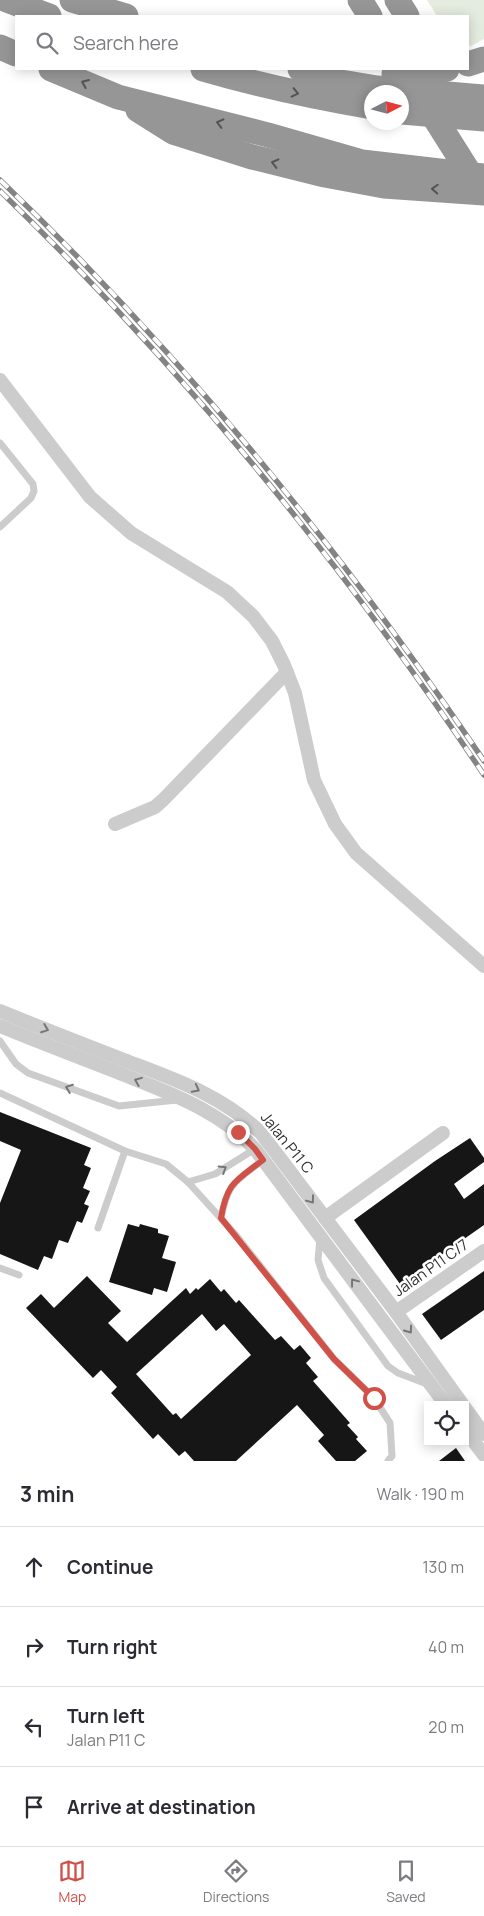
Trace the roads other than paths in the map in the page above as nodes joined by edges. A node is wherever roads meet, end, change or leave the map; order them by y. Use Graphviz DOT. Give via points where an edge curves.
graph roads {
  1 [pos="7,0"];
  2 [pos="72,0"];
  3 [pos="360,0"];
  4 [pos="397,0"];
  5 [pos="46,15"];
  6 [pos="123,15"];
  7 [pos="369,15"];
  8 [pos="406,15"];
  9 [pos="0,47"];
  10 [pos="15,54"];
  11 [pos="484,59"];
  12 [pos="469,64"];
  13 [pos="54,70"];
  14 [pos="206,70"];
  15 [pos="303,70"];
  16 [pos="357,70"];
  17 [pos="405,70"];
  18 [pos="441,70"];
  19 [pos="442,70"];
  20 [pos="118,97"];
  21 [pos="484,97"];
  22 [pos="364,106"];
  23 [pos="409,113"];
  24 [pos="484,119"];
  25 [pos="268,135"];
  26 [pos="484,138"];
  27 [pos="484,161"];
  28 [pos="484,176"];
  29 [pos="484,194"];
  30 [pos="0,380"];
  31 [pos="0,443"];
  32 [pos="0,527"];
  33 [pos="287,672"];
  34 [pos="114,824"];
  35 [pos="484,966"];
  36 [pos="0,1012"];
  37 [pos="0,1026"];
  38 [pos="0,1041"];
  39 [pos="0,1093"];
  40 [pos="185,1099"];
  41 [pos="443,1133"];
  42 [pos="125,1151"];
  43 [pos="259,1154"];
  44 [pos="188,1182"];
  45 [pos="221,1218"];
  46 [pos="325,1218"];
  47 [pos="98,1228"];
  48 [pos="320,1236"];
  49 [pos="484,1251"];
  50 [pos="0,1268"];
  51 [pos="19,1275"];
  52 [pos="396,1312"];
  53 [pos="432,1386"];
  54 [pos="443,1401"];
  55 [pos="460,1401"];
  56 [pos="469,1413"];
  57 [pos="484,1434"];
  58 [pos="469,1435"];
  59 [pos="484,1455"];
  60 [pos="388,1461"];
  1 -- 5 [label="highway"];
  2 -- 6 [label="highway"];
  3 -- 7 [label="highway"];
  4 -- 8 [label="highway"];
  9 -- 10 [label="highway"];
  11 -- 12 [label="highway"];
  20 -- 13 [label="highway, one-way"];
  14 -- 22 [label="highway, one-way" via="309,96"];
  15 -- 21 [label="highway" via="341,82 377,88"];
  16 -- 19 [label="highway" via="399,74"];
  17 -- 29 [label="highway"];
  18 -- 26 [label="highway"];
  25 -- 20 [label="highway, one-way"];
  29 -- 20 [label="highway, one-way" via="384,186 252,157 174,132"];
  23 -- 24 [label="highway"];
  25 -- 27 [label="highway"];
  25 -- 28 [label="highway" via="362,162"];
  30 -- 33 [label="street" via="90,497 131,533 228,592 272,640"];
  31 -- 32 [label="lane" via="33,484 34,491 31,498"];
  33 -- 34 [label="street" via="160,803"];
  33 -- 35 [label="street" via="295,693 314,780 345,840"];
  36 -- 46 [label="street, Jalan P11 C, one-way" via="190,1086 233,1109 261,1133"];
  40 -- 37 [label="street, Jalan P11 C, one-way"];
  40 -- 38 [label="lane, one-way" via="110,1104 28,1073 16,1064"];
  39 -- 42 [label="lane"];
  40 -- 43 [label="street, Jalan P11 C" via="225,1122"];
  41 -- 46 [label="street"];
  42 -- 44 [label="lane" via="166,1164"];
  42 -- 47 [label="lane"];
  44 -- 43 [label="lane, one-way"];
  43 -- 45 [label="lane" via="232,1183"];
  43 -- 48 [label="street, Jalan P11 C"];
  44 -- 45 [label="lane"];
  45 -- 60 [label="lane" via="334,1359 374,1398 390,1423 392,1456"];
  46 -- 52 [label="street, Jalan P11 C"];
  53 -- 48 [label="street, Jalan P11 C, one-way"];
  48 -- 53 [label="lane" via="318,1260 324,1278 388,1366"];
  49 -- 52 [label="street, Jalan P11 C/7"];
  50 -- 51 [label="lane"];
  52 -- 55 [label="street, Jalan P11 C, one-way"];
  53 -- 54 [label="street, Jalan P11 C"];
  56 -- 57 [label="street, Jalan P11 C"];
  58 -- 59 [label="street"];
}
